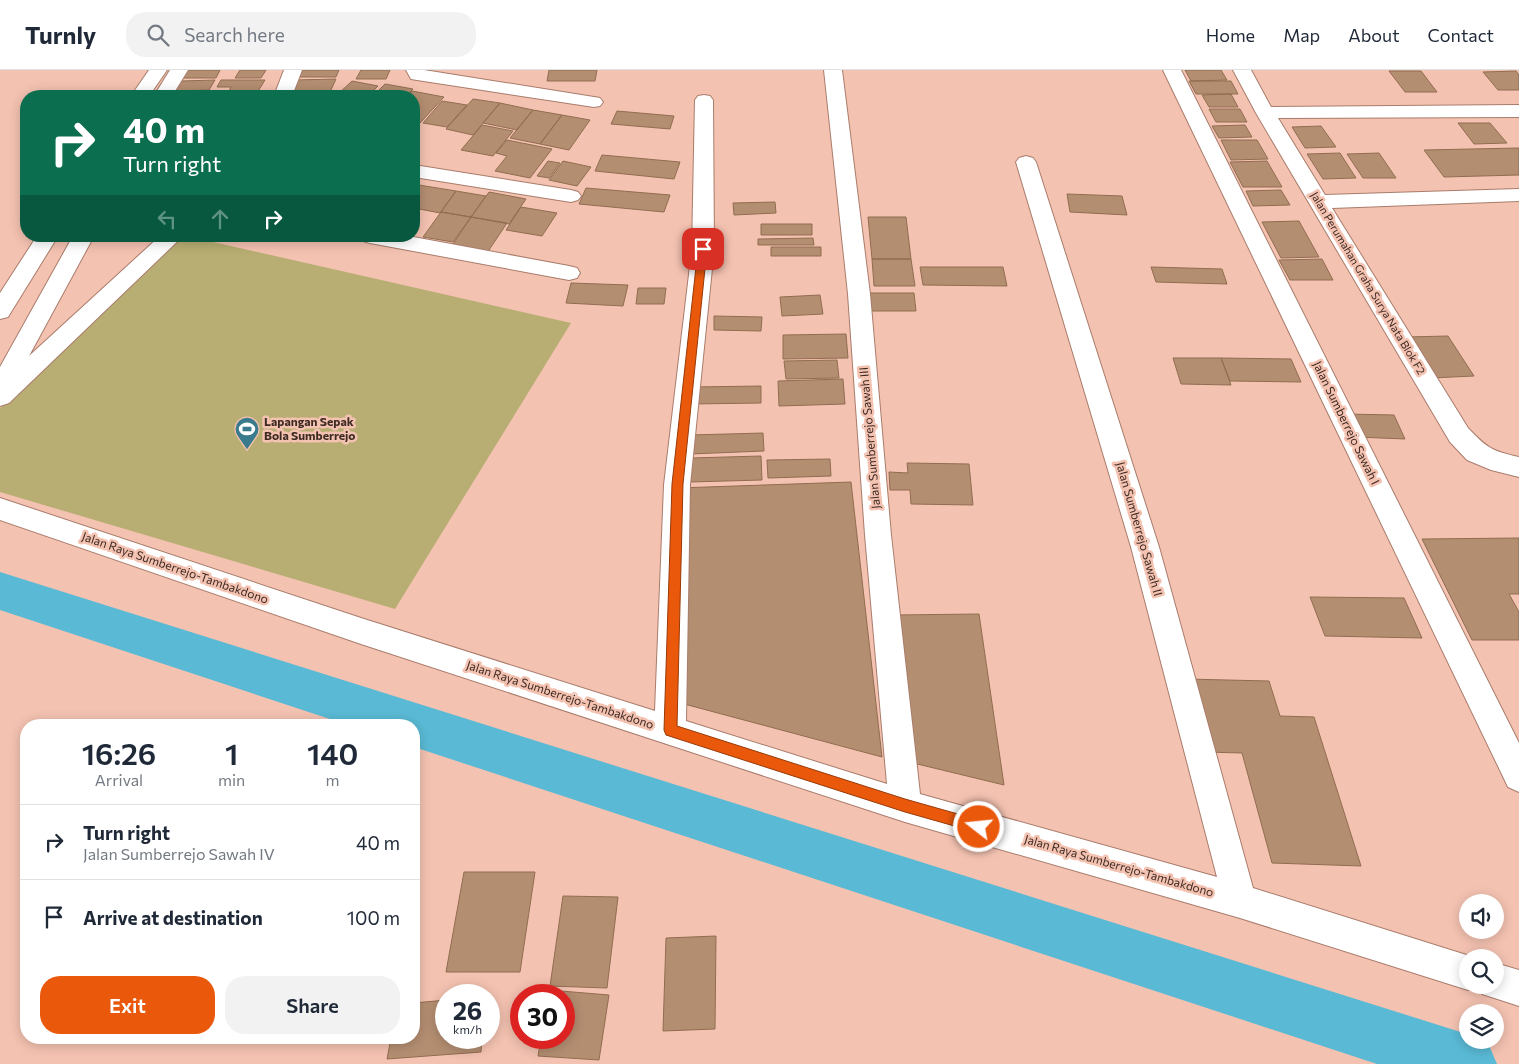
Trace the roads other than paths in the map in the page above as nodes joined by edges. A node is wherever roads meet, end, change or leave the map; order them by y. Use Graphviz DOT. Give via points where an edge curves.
graph roads {
  1 [pos="158,70"];
  2 [pos="179,70"];
  3 [pos="293,70"];
  4 [pos="415,70"];
  5 [pos="833,70"];
  6 [pos="1172,70"];
  7 [pos="1242,70"];
  8 [pos="144,90"];
  9 [pos="167,90"];
  10 [pos="285,90"];
  11 [pos="704,100"];
  12 [pos="594,102"];
  13 [pos="1519,111"];
  14 [pos="1265,113"];
  15 [pos="1026,162"];
  16 [pos="420,172"];
  17 [pos="1519,195"];
  18 [pos="571,196"];
  19 [pos="1319,202"];
  20 [pos="44,242"];
  21 [pos="81,242"];
  22 [pos="167,242"];
  23 [pos="402,242"];
  24 [pos="569,273"];
  25 [pos="0,311"];
  26 [pos="0,387"];
  27 [pos="0,397"];
  28 [pos="1519,467"];
  29 [pos="0,509"];
  30 [pos="670,730"];
  31 [pos="1519,776"];
  32 [pos="905,806"];
  33 [pos="1240,900"];
  34 [pos="1459,969"];
  35 [pos="1504,984"];
  36 [pos="1519,988"];
  1 -- 8 [label="street"];
  2 -- 9 [label="street"];
  3 -- 10 [label="street"];
  4 -- 12 [label="street" via="417,75"];
  5 -- 32 [label="street, Jalan Sumberrejo Sawah III" via="859,294"];
  6 -- 31 [label="street, Jalan Sumberrejo Sawah I"];
  7 -- 14 [label="street, Jalan Perumahan Graha Surya Nata Blok F2"];
  11 -- 30 [label="street" via="703,249 678,484"];
  13 -- 14 [label="street"];
  14 -- 19 [label="street, Jalan Perumahan Graha Surya Nata Blok F2"];
  15 -- 33 [label="street, Jalan Sumberrejo Sawah II" via="1146,547"];
  16 -- 18 [label="street"];
  17 -- 19 [label="street"];
  19 -- 28 [label="street, Jalan Perumahan Graha Surya Nata Blok F2" via="1458,435 1476,453"];
  20 -- 25 [label="street"];
  21 -- 26 [label="street"];
  22 -- 27 [label="street"];
  23 -- 24 [label="street"];
  29 -- 30 [label="street, Jalan Raya Sumberrejo-Tambakdono" via="361,631"];
  30 -- 32 [label="street, Jalan Raya Sumberrejo-Tambakdono"];
  32 -- 33 [label="street, Jalan Raya Sumberrejo-Tambakdono"];
  33 -- 34 [label="street, Jalan Raya Sumberrejo-Tambakdono"];
  35 -- 36 [label="street"];
}
